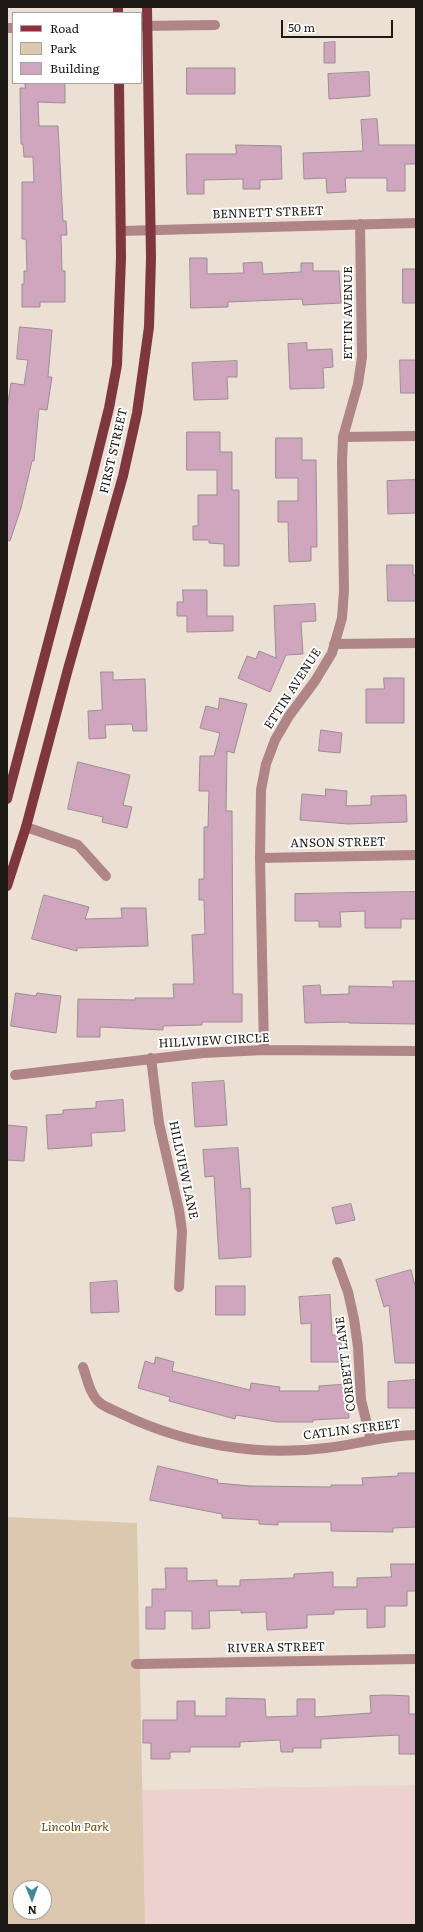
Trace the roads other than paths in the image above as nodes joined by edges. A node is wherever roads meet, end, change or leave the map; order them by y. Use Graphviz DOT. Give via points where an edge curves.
graph roads {
  1 [pos="147,7"];
  2 [pos="215,25"];
  3 [pos="144,26"];
  4 [pos="119,84"];
  5 [pos="416,223"];
  6 [pos="360,224"];
  7 [pos="151,230"];
  8 [pos="121,231"];
  9 [pos="416,436"];
  10 [pos="343,437"];
  11 [pos="416,643"];
  12 [pos="334,644"];
  13 [pos="7,799"];
  14 [pos="26,828"];
  15 [pos="416,855"];
  16 [pos="260,858"];
  17 [pos="106,876"];
  18 [pos="7,886"];
  19 [pos="264,1050"];
  20 [pos="416,1051"];
  21 [pos="151,1058"];
  22 [pos="15,1074"];
  23 [pos="337,1262"];
  24 [pos="179,1287"];
  25 [pos="83,1367"];
  26 [pos="416,1435"];
  27 [pos="372,1440"];
  28 [pos="416,1659"];
  29 [pos="136,1664"];
  1 -- 3 [label="main road, FIRST STREET"];
  2 -- 3 [label="street"];
  3 -- 7 [label="main road, FIRST STREET"];
  4 -- 8 [label="main road, FIRST STREET"];
  5 -- 6 [label="street, BENNETT STREET"];
  6 -- 7 [label="street, BENNETT STREET"];
  6 -- 10 [label="street, ETTIN AVENUE" via="362,357 358,384"];
  7 -- 8 [label="street, BENNETT STREET"];
  7 -- 14 [label="main road, FIRST STREET" via="149,328 137,412 122,476"];
  8 -- 13 [label="main road, FIRST STREET" via="120,322 117,365 109,408"];
  9 -- 10 [label="street"];
  10 -- 12 [label="street, ETTIN AVENUE" via="344,591 342,618"];
  11 -- 12 [label="street"];
  12 -- 16 [label="street, ETTIN AVENUE" via="332,653 315,681 275,740 266,764 261,790"];
  14 -- 17 [label="street" via="78,845"];
  14 -- 18 [label="main road, FIRST STREET"];
  15 -- 16 [label="street, ANSON STREET"];
  16 -- 19 [label="street, ETTIN AVENUE"];
  19 -- 20 [label="street, HILLVIEW CIRCLE"];
  19 -- 21 [label="street, HILLVIEW CIRCLE"];
  21 -- 22 [label="street, HILLVIEW CIRCLE"];
  21 -- 24 [label="street, HILLVIEW LANE" via="158,1123 182,1231"];
  23 -- 27 [label="street, CORBETT LANE" via="354,1319 361,1400"];
  25 -- 27 [label="street, CATLIN STREET" via="99,1402 142,1423 186,1438 232,1447 278,1451 325,1448"];
  26 -- 27 [label="street, CATLIN STREET"];
  28 -- 29 [label="street, RIVERA STREET"];
}
